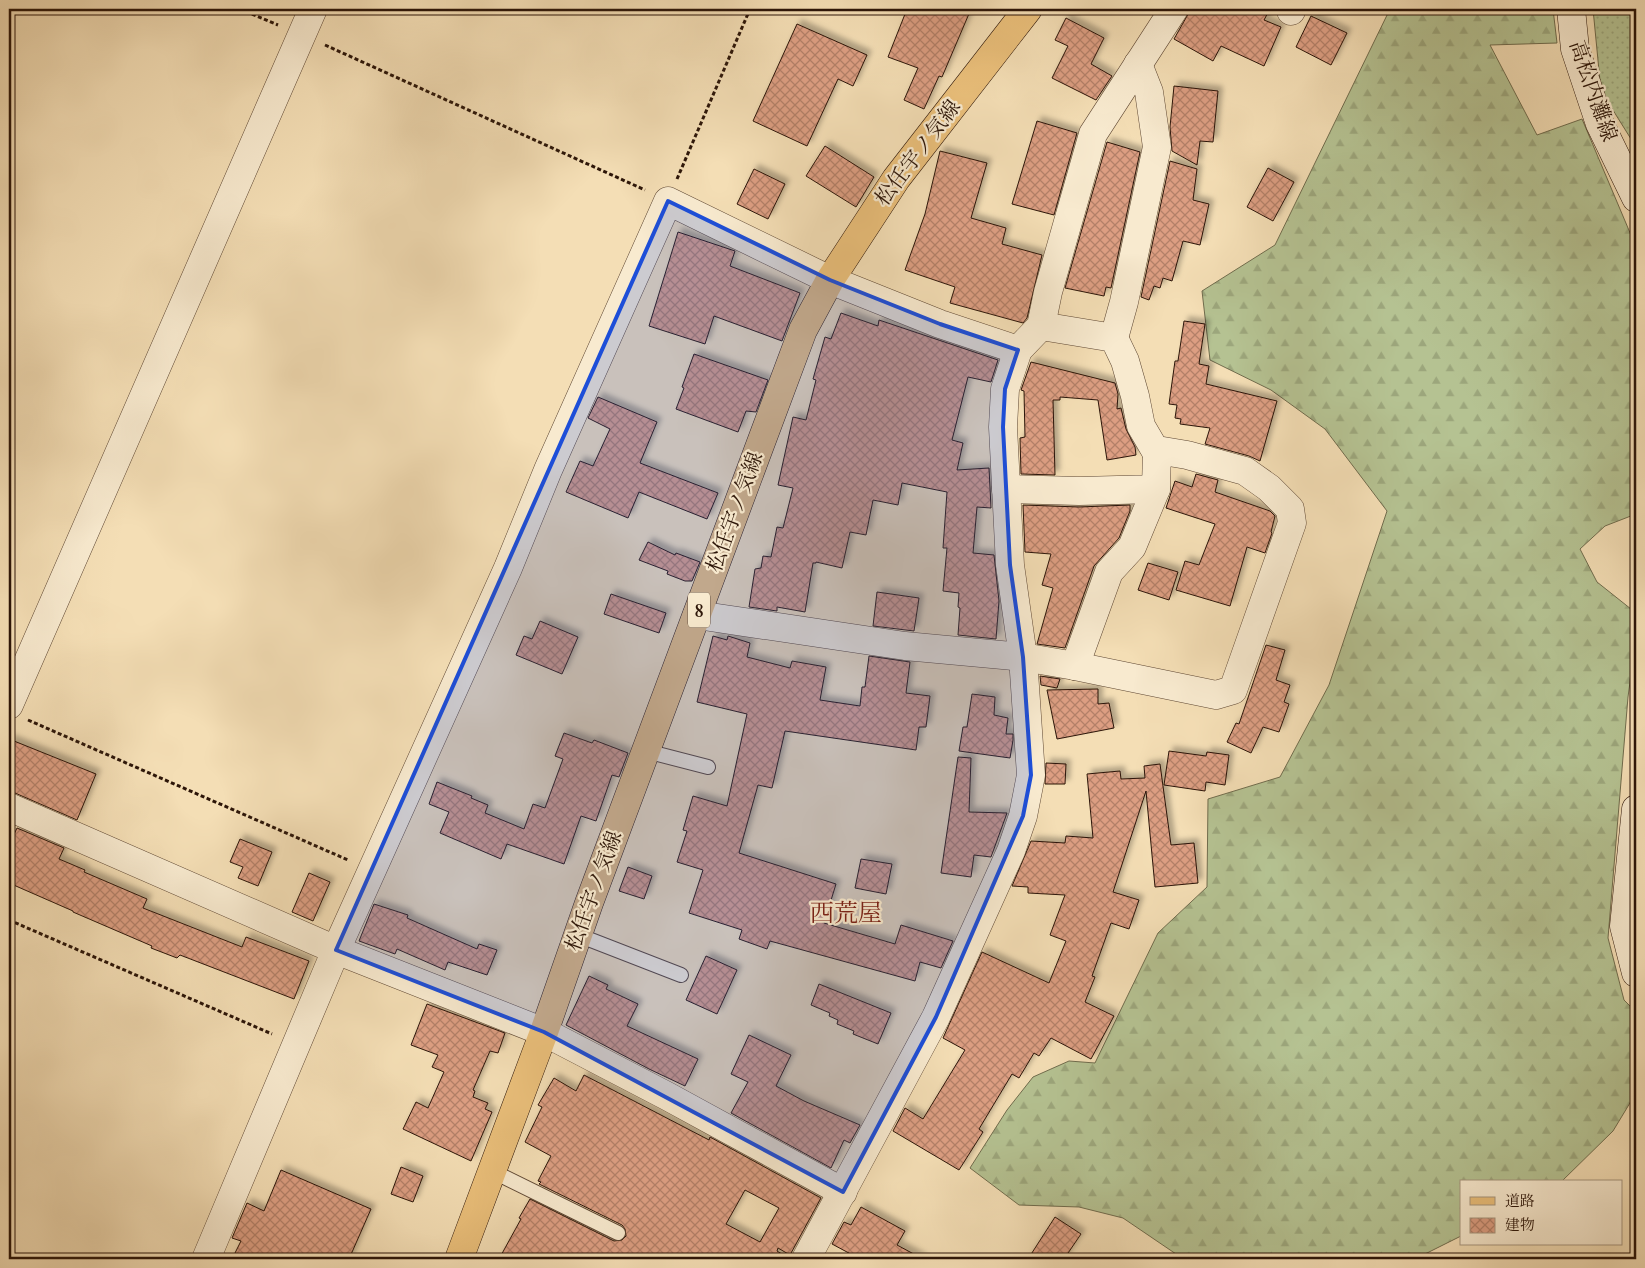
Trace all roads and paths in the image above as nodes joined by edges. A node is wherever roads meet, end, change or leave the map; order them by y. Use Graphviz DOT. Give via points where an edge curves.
graph roads {
  1 [pos="240,9"];
  2 [pos="313,9"];
  3 [pos="750,9"];
  4 [pos="1028,9"];
  5 [pos="1174,9"];
  6 [pos="1571,9"];
  7 [pos="302,34"];
  8 [pos="1138,64"];
  9 [pos="1636,198"];
  10 [pos="668,201"];
  11 [pos="830,280"];
  12 [pos="1041,326"];
  13 [pos="1114,338"];
  14 [pos="1018,350"];
  15 [pos="1157,450"];
  16 [pos="1006,489"];
  17 [pos="1156,489"];
  18 [pos="697,615"];
  19 [pos="1023,657"];
  20 [pos="1075,666"];
  21 [pos="18,712"];
  22 [pos="646,751"];
  23 [pos="708,767"];
  24 [pos="9,807"];
  25 [pos="1636,809"];
  26 [pos="1634,859"];
  27 [pos="371,871"];
  28 [pos="9,920"];
  29 [pos="578,935"];
  30 [pos="336,950"];
  31 [pos="1636,973"];
  32 [pos="681,975"];
  33 [pos="544,1032"];
  34 [pos="295,1045"];
  35 [pos="492,1170"];
  36 [pos="843,1192"];
  37 [pos="618,1232"];
  38 [pos="206,1259"];
  39 [pos="459,1259"];
  40 [pos="806,1259"];
  1 -- 7 [label="path"];
  2 -- 7 [label="street"];
  3 -- 10 [label="path"];
  4 -- 11 [label="main road, 松任宇ノ気線 / 8" via="896,179"];
  5 -- 8 [label="street"];
  6 -- 9 [label="street, 高松内灘線" via="1575,49 1600,124"];
  7 -- 10 [label="path"];
  7 -- 21 [label="street"];
  8 -- 12 [label="street" via="1093,134"];
  8 -- 13 [label="street" via="1149,92 1157,147"];
  10 -- 11 [label="street"];
  10 -- 27 [label="street"];
  11 -- 14 [label="street" via="940,324"];
  11 -- 18 [label="main road, 松任宇ノ気線 / 8" via="803,330"];
  12 -- 13 [label="street"];
  12 -- 14 [label="street"];
  13 -- 15 [label="street" via="1125,361 1141,426"];
  14 -- 16 [label="street" via="1005,389"];
  15 -- 17 [label="street"];
  15 -- 20 [label="street" via="1245,471 1290,509 1292,523 1233,690 1216,695"];
  16 -- 17 [label="street" via="1079,492"];
  16 -- 19 [label="street" via="1010,565"];
  17 -- 20 [label="street" via="1132,547 1109,572"];
  18 -- 19 [label="street" via="905,646"];
  18 -- 22 [label="main road, 松任宇ノ気線 / 8"];
  19 -- 20 [label="street"];
  19 -- 36 [label="street" via="1032,775 1020,825 936,1017"];
  21 -- 27 [label="path"];
  22 -- 23 [label="lane"];
  22 -- 29 [label="main road, 松任宇ノ気線 / 8"];
  24 -- 30 [label="street"];
  25 -- 26 [label="street"];
  26 -- 31 [label="street" via="1624,926"];
  27 -- 30 [label="street"];
  28 -- 34 [label="path"];
  29 -- 32 [label="lane"];
  29 -- 33 [label="main road, 松任宇ノ気線 / 8"];
  30 -- 33 [label="street"];
  30 -- 34 [label="street"];
  33 -- 35 [label="main road, 松任宇ノ気線 / 8"];
  33 -- 36 [label="street"];
  34 -- 38 [label="street"];
  35 -- 37 [label="lane"];
  35 -- 39 [label="main road, 松任宇ノ気線 / 8"];
  36 -- 40 [label="street"];
}
